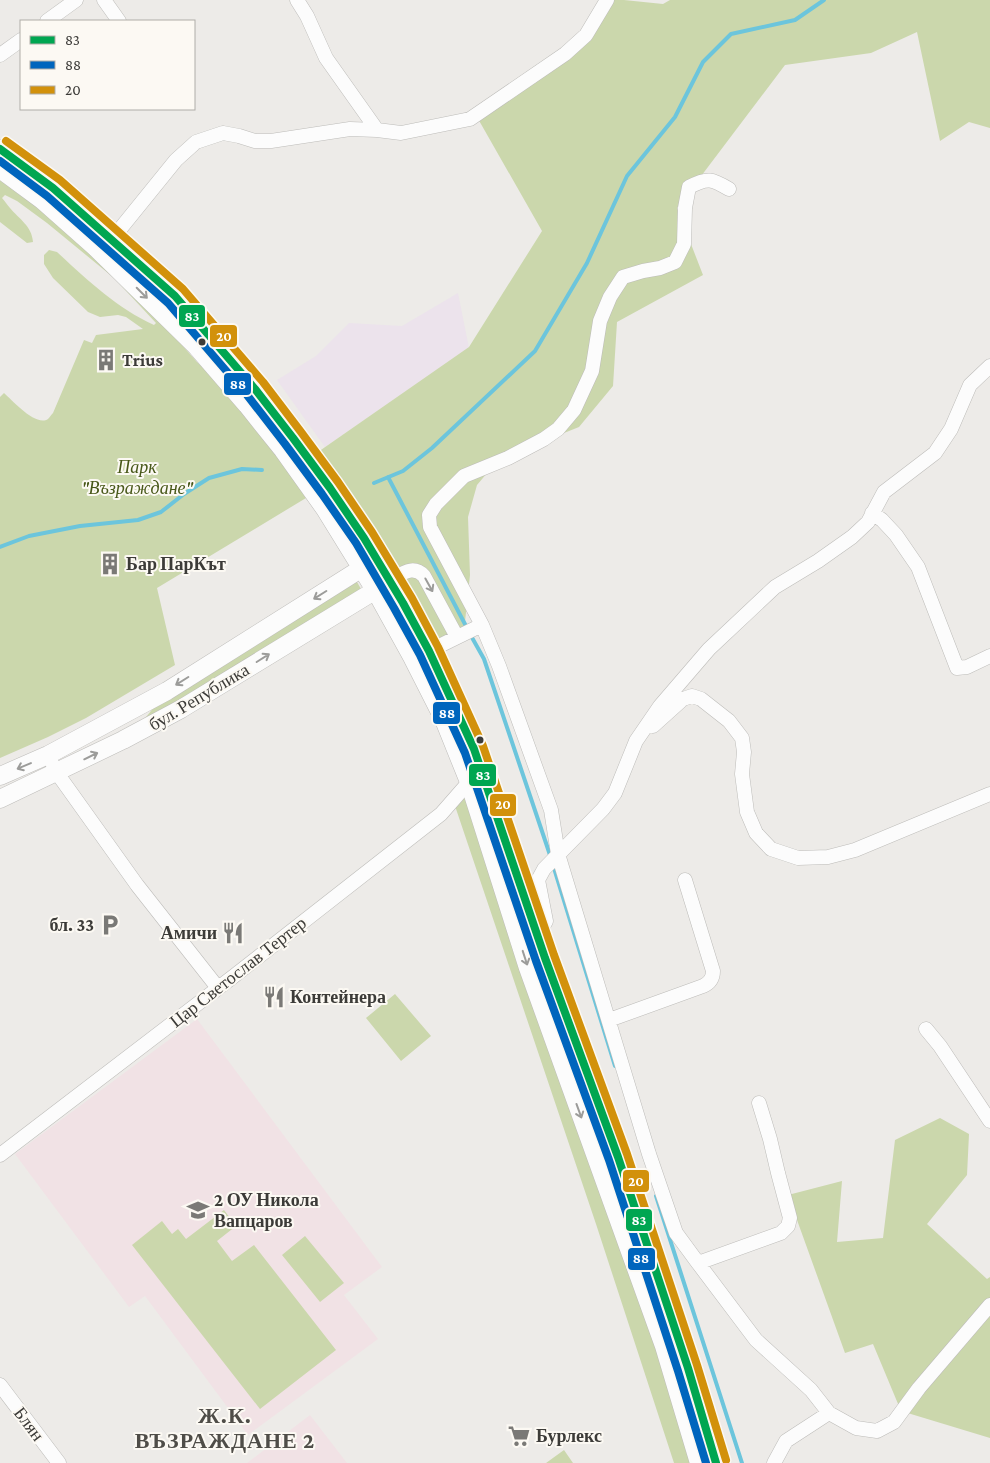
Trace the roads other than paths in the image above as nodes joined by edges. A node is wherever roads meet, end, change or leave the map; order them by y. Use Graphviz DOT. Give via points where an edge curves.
graph roads {
  1 [pos="76,0"];
  2 [pos="104,0"];
  3 [pos="297,0"];
  4 [pos="607,0"];
  5 [pos="48,20"];
  6 [pos="118,20"];
  7 [pos="20,41"];
  8 [pos="0,55"];
  9 [pos="377,130"];
  10 [pos="0,149"];
  11 [pos="0,169"];
  12 [pos="729,189"];
  13 [pos="112,239"];
  14 [pos="990,366"];
  15 [pos="872,512"];
  16 [pos="377,559"];
  17 [pos="362,570"];
  18 [pos="390,580"];
  19 [pos="375,590"];
  20 [pos="469,632"];
  21 [pos="429,651"];
  22 [pos="990,656"];
  23 [pos="636,741"];
  24 [pos="48,755"];
  25 [pos="56,773"];
  26 [pos="0,776"];
  27 [pos="469,782"];
  28 [pos="990,794"];
  29 [pos="0,799"];
  30 [pos="554,859"];
  31 [pos="686,880"];
  32 [pos="538,937"];
  33 [pos="218,988"];
  34 [pos="609,1020"];
  35 [pos="926,1029"];
  36 [pos="759,1102"];
  37 [pos="990,1120"];
  38 [pos="0,1155"];
  39 [pos="698,1263"];
  40 [pos="990,1305"];
  41 [pos="0,1385"];
  42 [pos="829,1412"];
  43 [pos="59,1463"];
  44 [pos="699,1463"];
  45 [pos="716,1463"];
  46 [pos="774,1463"];
  1 -- 5 [label="street"];
  2 -- 6 [label="street"];
  3 -- 9 [label="street" via="326,58"];
  4 -- 9 [label="street" via="586,34 565,54 470,119 401,133"];
  7 -- 8 [label="street"];
  9 -- 13 [label="street" via="350,129 271,141 255,141 222,133 196,142 176,160"];
  10 -- 13 [label="street" via="53,188"];
  11 -- 17 [label="street, one-way" via="42,200 95,247 196,346 283,450 325,508"];
  12 -- 20 [label="street" via="714,180 701,180 690,187 685,208 684,244 675,262 623,277 600,321 592,371 574,410 558,428 508,458 464,476 429,515 430,528"];
  13 -- 16 [label="street" via="175,296 255,390 330,488"];
  14 -- 15 [label="street" via="970,385 951,430 935,453 884,492"];
  15 -- 22 [label="street" via="896,535 918,567 956,668 967,667"];
  15 -- 23 [label="street" via="868,522 852,537 775,587 709,649 660,706"];
  16 -- 17 [label="street, бул. Република"];
  16 -- 18 [label="street"];
  17 -- 19 [label="street"];
  17 -- 24 [label="street, бул. Република, one-way" via="167,691"];
  18 -- 19 [label="street, бул. Република"];
  18 -- 20 [label="street, one-way" via="409,570 420,572"];
  18 -- 21 [label="street"];
  25 -- 19 [label="street, бул. Република, one-way" via="181,709"];
  19 -- 27 [label="street" via="444,720"];
  20 -- 21 [label="street"];
  20 -- 30 [label="street" via="499,666 551,810"];
  21 -- 32 [label="street" via="474,749"];
  23 -- 28 [label="street" via="683,699 692,696 702,699 729,721 742,738 744,793 747,812 756,833 770,848 798,858 828,857 855,850"];
  23 -- 30 [label="street" via="615,793"];
  24 -- 25 [label="street"];
  24 -- 26 [label="street, бул. Република, one-way"];
  25 -- 29 [label="street, бул. Република"];
  25 -- 33 [label="street" via="137,885"];
  27 -- 33 [label="street, Цар Светослав Тертер" via="441,814"];
  27 -- 44 [label="street, one-way" via="528,968 664,1346"];
  30 -- 32 [label="street" via="538,880 546,921"];
  30 -- 34 [label="street"];
  31 -- 34 [label="street" via="713,971 712,979 704,986"];
  32 -- 45 [label="street" via="618,1157"];
  33 -- 38 [label="street, Цар Светослав Тертер"];
  34 -- 39 [label="street" via="676,1233"];
  35 -- 37 [label="street"];
  36 -- 39 [label="street" via="790,1218 788,1226 781,1232"];
  39 -- 42 [label="street" via="756,1340 811,1390"];
  40 -- 42 [label="street" via="894,1422 877,1431 856,1428"];
  41 -- 43 [label="street, Блян"];
  42 -- 46 [label="street" via="786,1441"];
}
